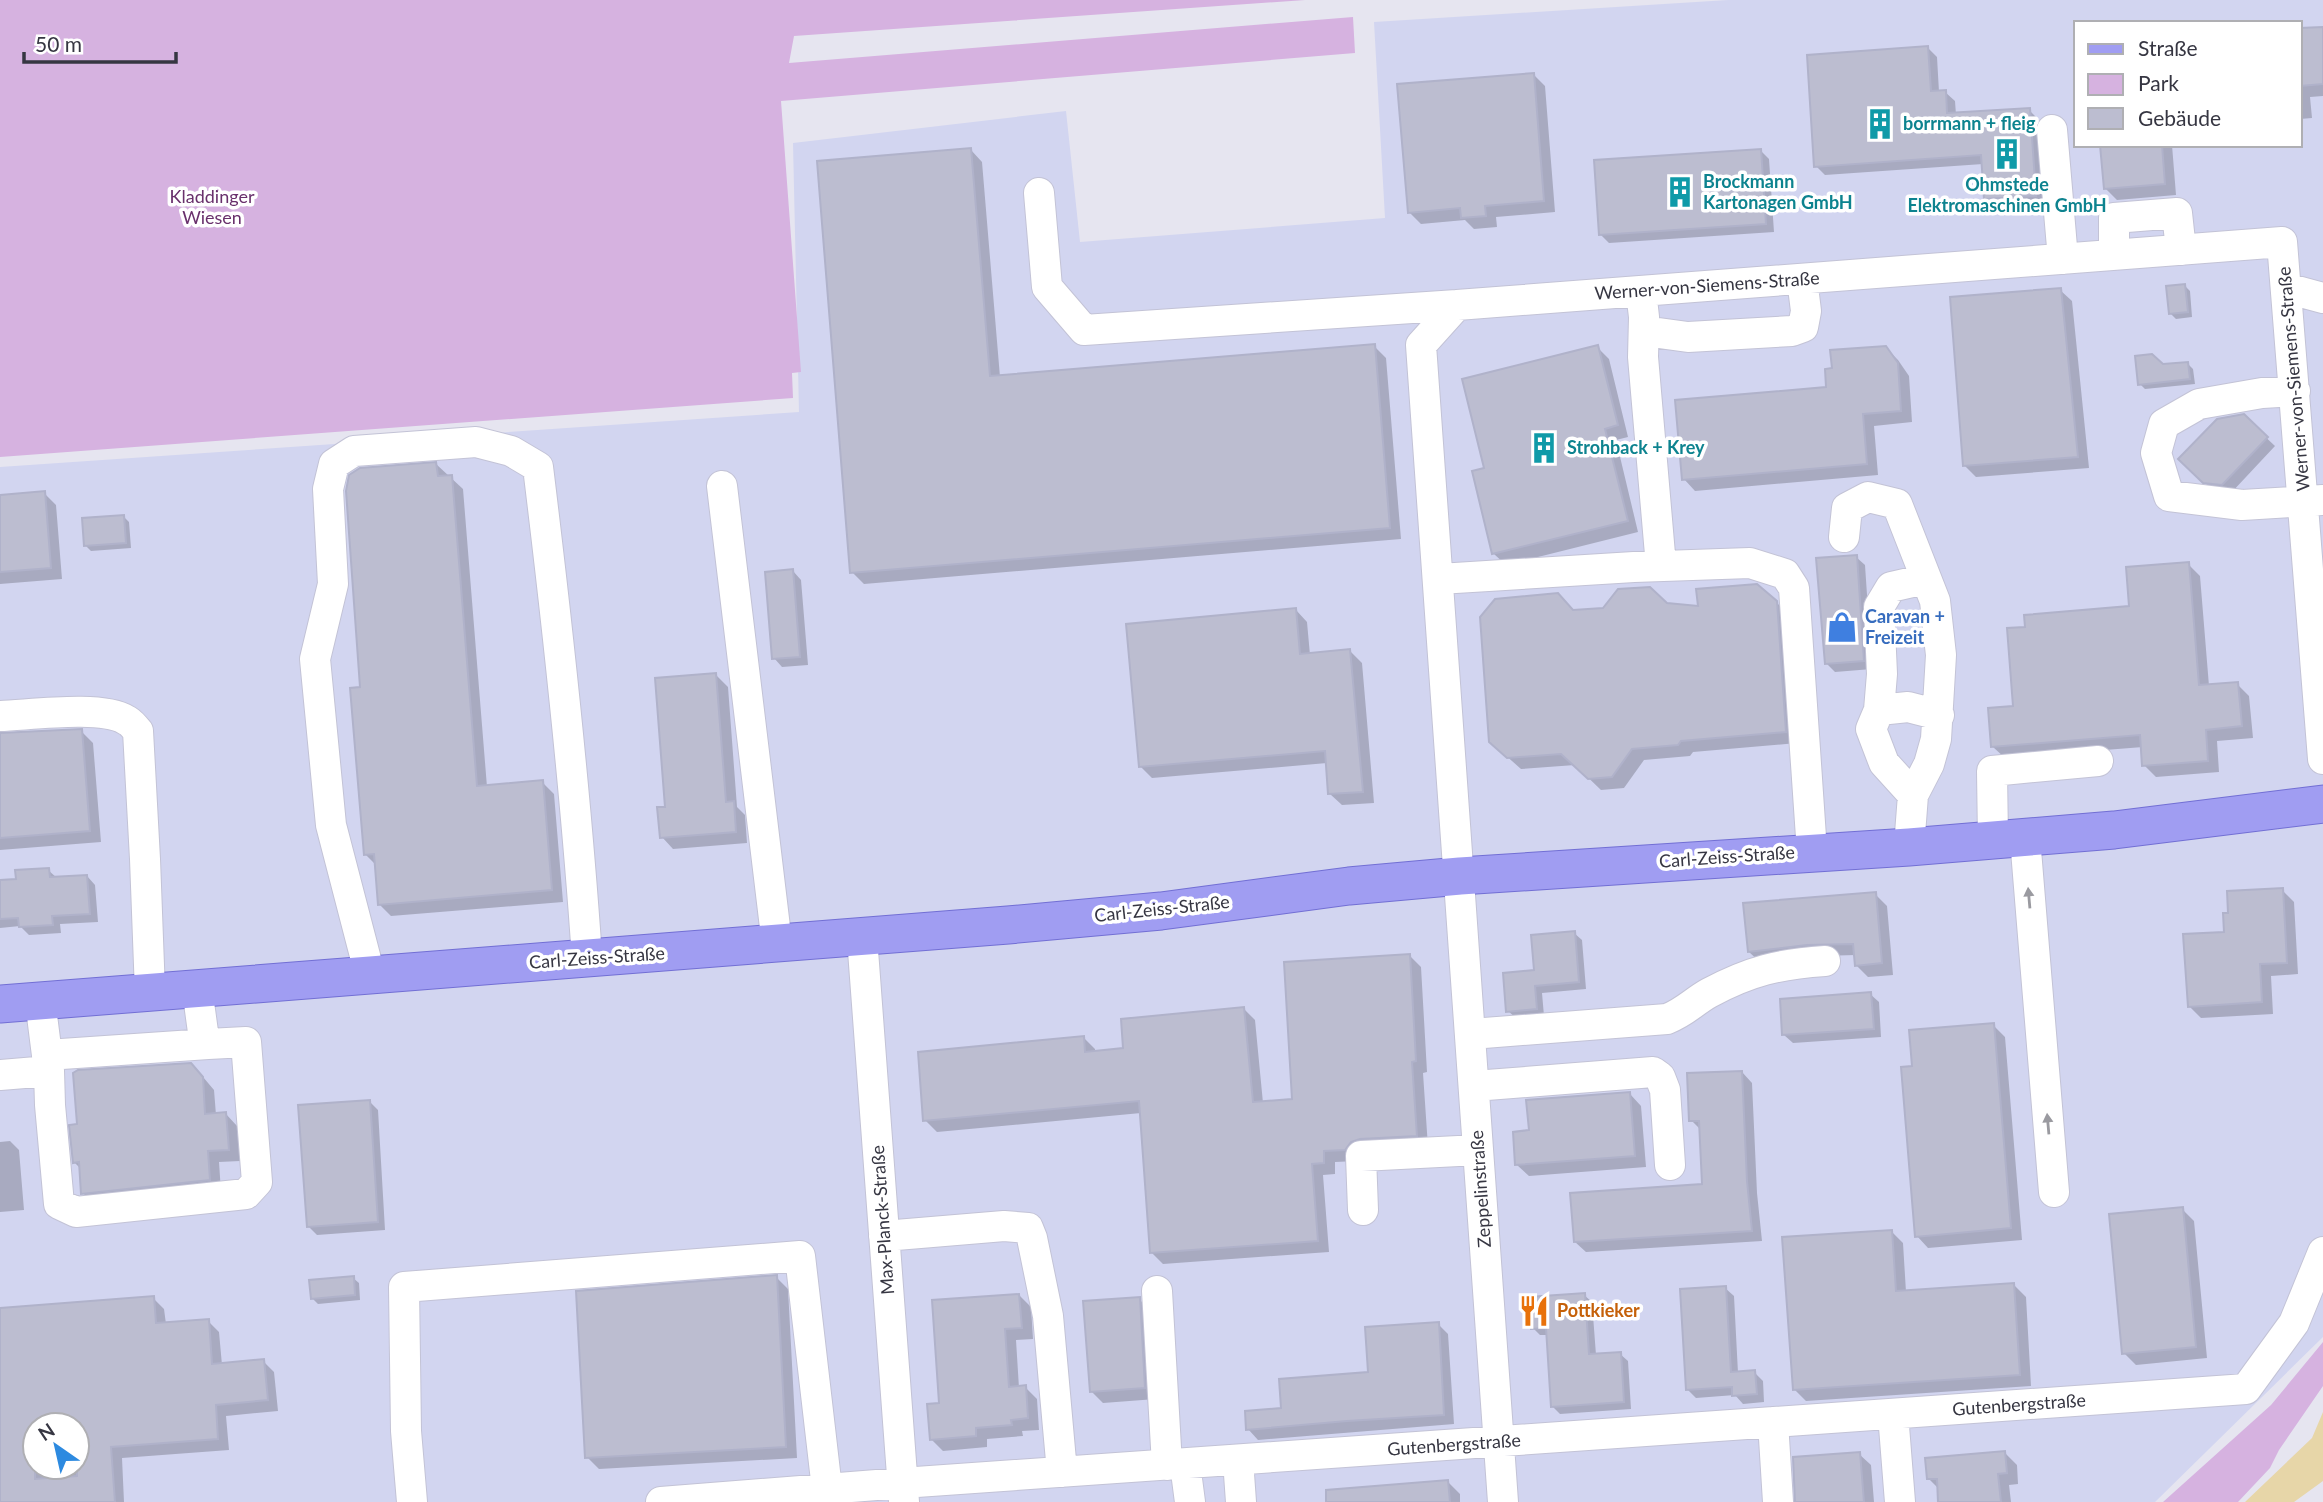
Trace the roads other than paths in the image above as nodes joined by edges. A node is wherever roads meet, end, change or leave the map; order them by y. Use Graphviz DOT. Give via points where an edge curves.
graph roads {
  1 [pos="2052,130"];
  2 [pos="1039,193"];
  3 [pos="2063,259"];
  4 [pos="1802,279"];
  5 [pos="2286,288"];
  6 [pos="1641,291"];
  7 [pos="2323,298"];
  8 [pos="1458,305"];
  9 [pos="1644,331"];
  10 [pos="2295,391"];
  11 [pos="2311,446"];
  12 [pos="722,486"];
  13 [pos="2314,501"];
  14 [pos="1844,537"];
  15 [pos="1661,566"];
  16 [pos="1439,579"];
  17 [pos="1926,579"];
  18 [pos="1879,710"];
  19 [pos="1939,715"];
  20 [pos="0,716"];
  21 [pos="2323,759"];
  22 [pos="2098,761"];
  23 [pos="1913,795"];
  24 [pos="2323,804"];
  25 [pos="2009,839"];
  26 [pos="1909,847"];
  27 [pos="1812,852"];
  28 [pos="1460,876"];
  29 [pos="862,937"];
  30 [pos="777,944"];
  31 [pos="587,958"];
  32 [pos="1825,961"];
  33 [pos="370,975"];
  34 [pos="197,988"];
  35 [pos="150,992"];
  36 [pos="40,1000"];
  37 [pos="0,1004"];
  38 [pos="1471,1034"];
  39 [pos="208,1044"];
  40 [pos="48,1063"];
  41 [pos="0,1075"];
  42 [pos="1474,1086"];
  43 [pos="1478,1150"];
  44 [pos="1670,1165"];
  45 [pos="2053,1192"];
  46 [pos="1363,1210"];
  47 [pos="884,1236"];
  48 [pos="2323,1252"];
  49 [pos="1157,1291"];
  50 [pos="1893,1414"];
  51 [pos="1773,1422"];
  52 [pos="1499,1442"];
  53 [pos="1238,1460"];
  54 [pos="1176,1464"];
  55 [pos="1062,1472"];
  56 [pos="827,1489"];
  57 [pos="903,1492"];
  58 [pos="411,1502"];
  59 [pos="674,1502"];
  60 [pos="1190,1502"];
  61 [pos="1241,1502"];
  62 [pos="1503,1502"];
  63 [pos="1779,1502"];
  64 [pos="1900,1502"];
  1 -- 3 [label="street"];
  2 -- 8 [label="street, Werner-von-Siemens-Straße" via="1047,287 1084,330"];
  3 -- 4 [label="street, Werner-von-Siemens-Straße"];
  3 -- 5 [label="street, Werner-von-Siemens-Straße" via="2282,242"];
  4 -- 6 [label="street, Werner-von-Siemens-Straße"];
  4 -- 9 [label="street" via="1803,327 1792,331 1688,337"];
  5 -- 7 [label="street"];
  5 -- 10 [label="street, Werner-von-Siemens-Straße"];
  6 -- 8 [label="street, Werner-von-Siemens-Straße"];
  6 -- 9 [label="street"];
  8 -- 16 [label="street" via="1422,345"];
  9 -- 15 [label="street"];
  10 -- 11 [label="street, Werner-von-Siemens-Straße"];
  10 -- 13 [label="street" via="2199,404 2164,424 2156,453 2169,496 2242,505"];
  11 -- 13 [label="street, Werner-von-Siemens-Straße"];
  12 -- 30 [label="street"];
  13 -- 21 [label="street, Werner-von-Siemens-Straße"];
  14 -- 17 [label="street" via="1847,508 1868,497 1897,504"];
  15 -- 16 [label="street"];
  15 -- 27 [label="street" via="1750,563 1785,574 1794,588"];
  16 -- 28 [label="street"];
  17 -- 18 [label="street" via="1891,587 1879,607"];
  17 -- 19 [label="street" via="1935,601 1941,655"];
  18 -- 19 [label="street" via="1908,707"];
  18 -- 23 [label="street" via="1871,729 1884,763"];
  19 -- 23 [label="street" via="1928,764"];
  20 -- 35 [label="street" via="114,715 128,720 138,732"];
  22 -- 25 [label="street" via="1992,771"];
  23 -- 26 [label="street"];
  24 -- 25 [label="main road, Carl-Zeiss-Straße"];
  25 -- 26 [label="main road, Carl-Zeiss-Straße"];
  45 -- 25 [label="street, one-way"];
  26 -- 27 [label="main road, Carl-Zeiss-Straße"];
  27 -- 28 [label="main road, Carl-Zeiss-Straße"];
  28 -- 29 [label="main road, Carl-Zeiss-Straße" via="1161,911"];
  28 -- 38 [label="street, Zeppelinstraße"];
  29 -- 30 [label="main road, Carl-Zeiss-Straße"];
  29 -- 47 [label="street, Max-Planck-Straße"];
  30 -- 31 [label="main road, Carl-Zeiss-Straße"];
  31 -- 33 [label="main road, Carl-Zeiss-Straße"];
  31 -- 33 [label="street" via="559,638 538,467 511,451 476,442 435,444 354,451 334,464 328,489 332,584 315,659 331,825"];
  32 -- 38 [label="street" via="1762,969 1667,1019"];
  33 -- 34 [label="main road, Carl-Zeiss-Straße"];
  34 -- 35 [label="main road, Carl-Zeiss-Straße"];
  34 -- 39 [label="street"];
  35 -- 36 [label="main road, Carl-Zeiss-Straße"];
  36 -- 37 [label="main road, Carl-Zeiss-Straße"];
  36 -- 40 [label="street"];
  38 -- 42 [label="street, Zeppelinstraße"];
  39 -- 40 [label="street"];
  39 -- 40 [label="street" via="246,1042 257,1182 246,1194 76,1212 59,1204"];
  40 -- 41 [label="street"];
  42 -- 43 [label="street, Zeppelinstraße"];
  42 -- 44 [label="street" via="1653,1072 1665,1090"];
  43 -- 46 [label="street" via="1361,1156"];
  43 -- 52 [label="street, Zeppelinstraße"];
  47 -- 55 [label="street" via="1028,1228 1048,1316"];
  47 -- 57 [label="street, Max-Planck-Straße"];
  48 -- 50 [label="street, Gutenbergstraße" via="2294,1323 2246,1389"];
  49 -- 54 [label="street"];
  50 -- 51 [label="street, Gutenbergstraße"];
  50 -- 64 [label="street"];
  51 -- 52 [label="street, Gutenbergstraße"];
  51 -- 63 [label="street"];
  52 -- 53 [label="street, Gutenbergstraße"];
  52 -- 62 [label="street, Zeppelinstraße"];
  53 -- 54 [label="street, Gutenbergstraße"];
  53 -- 61 [label="street"];
  54 -- 55 [label="street, Gutenbergstraße"];
  54 -- 60 [label="street"];
  55 -- 57 [label="street, Gutenbergstraße"];
  56 -- 57 [label="street, Gutenbergstraße"];
  56 -- 58 [label="street" via="800,1256 404,1287"];
  56 -- 59 [label="street, Gutenbergstraße"];
}
